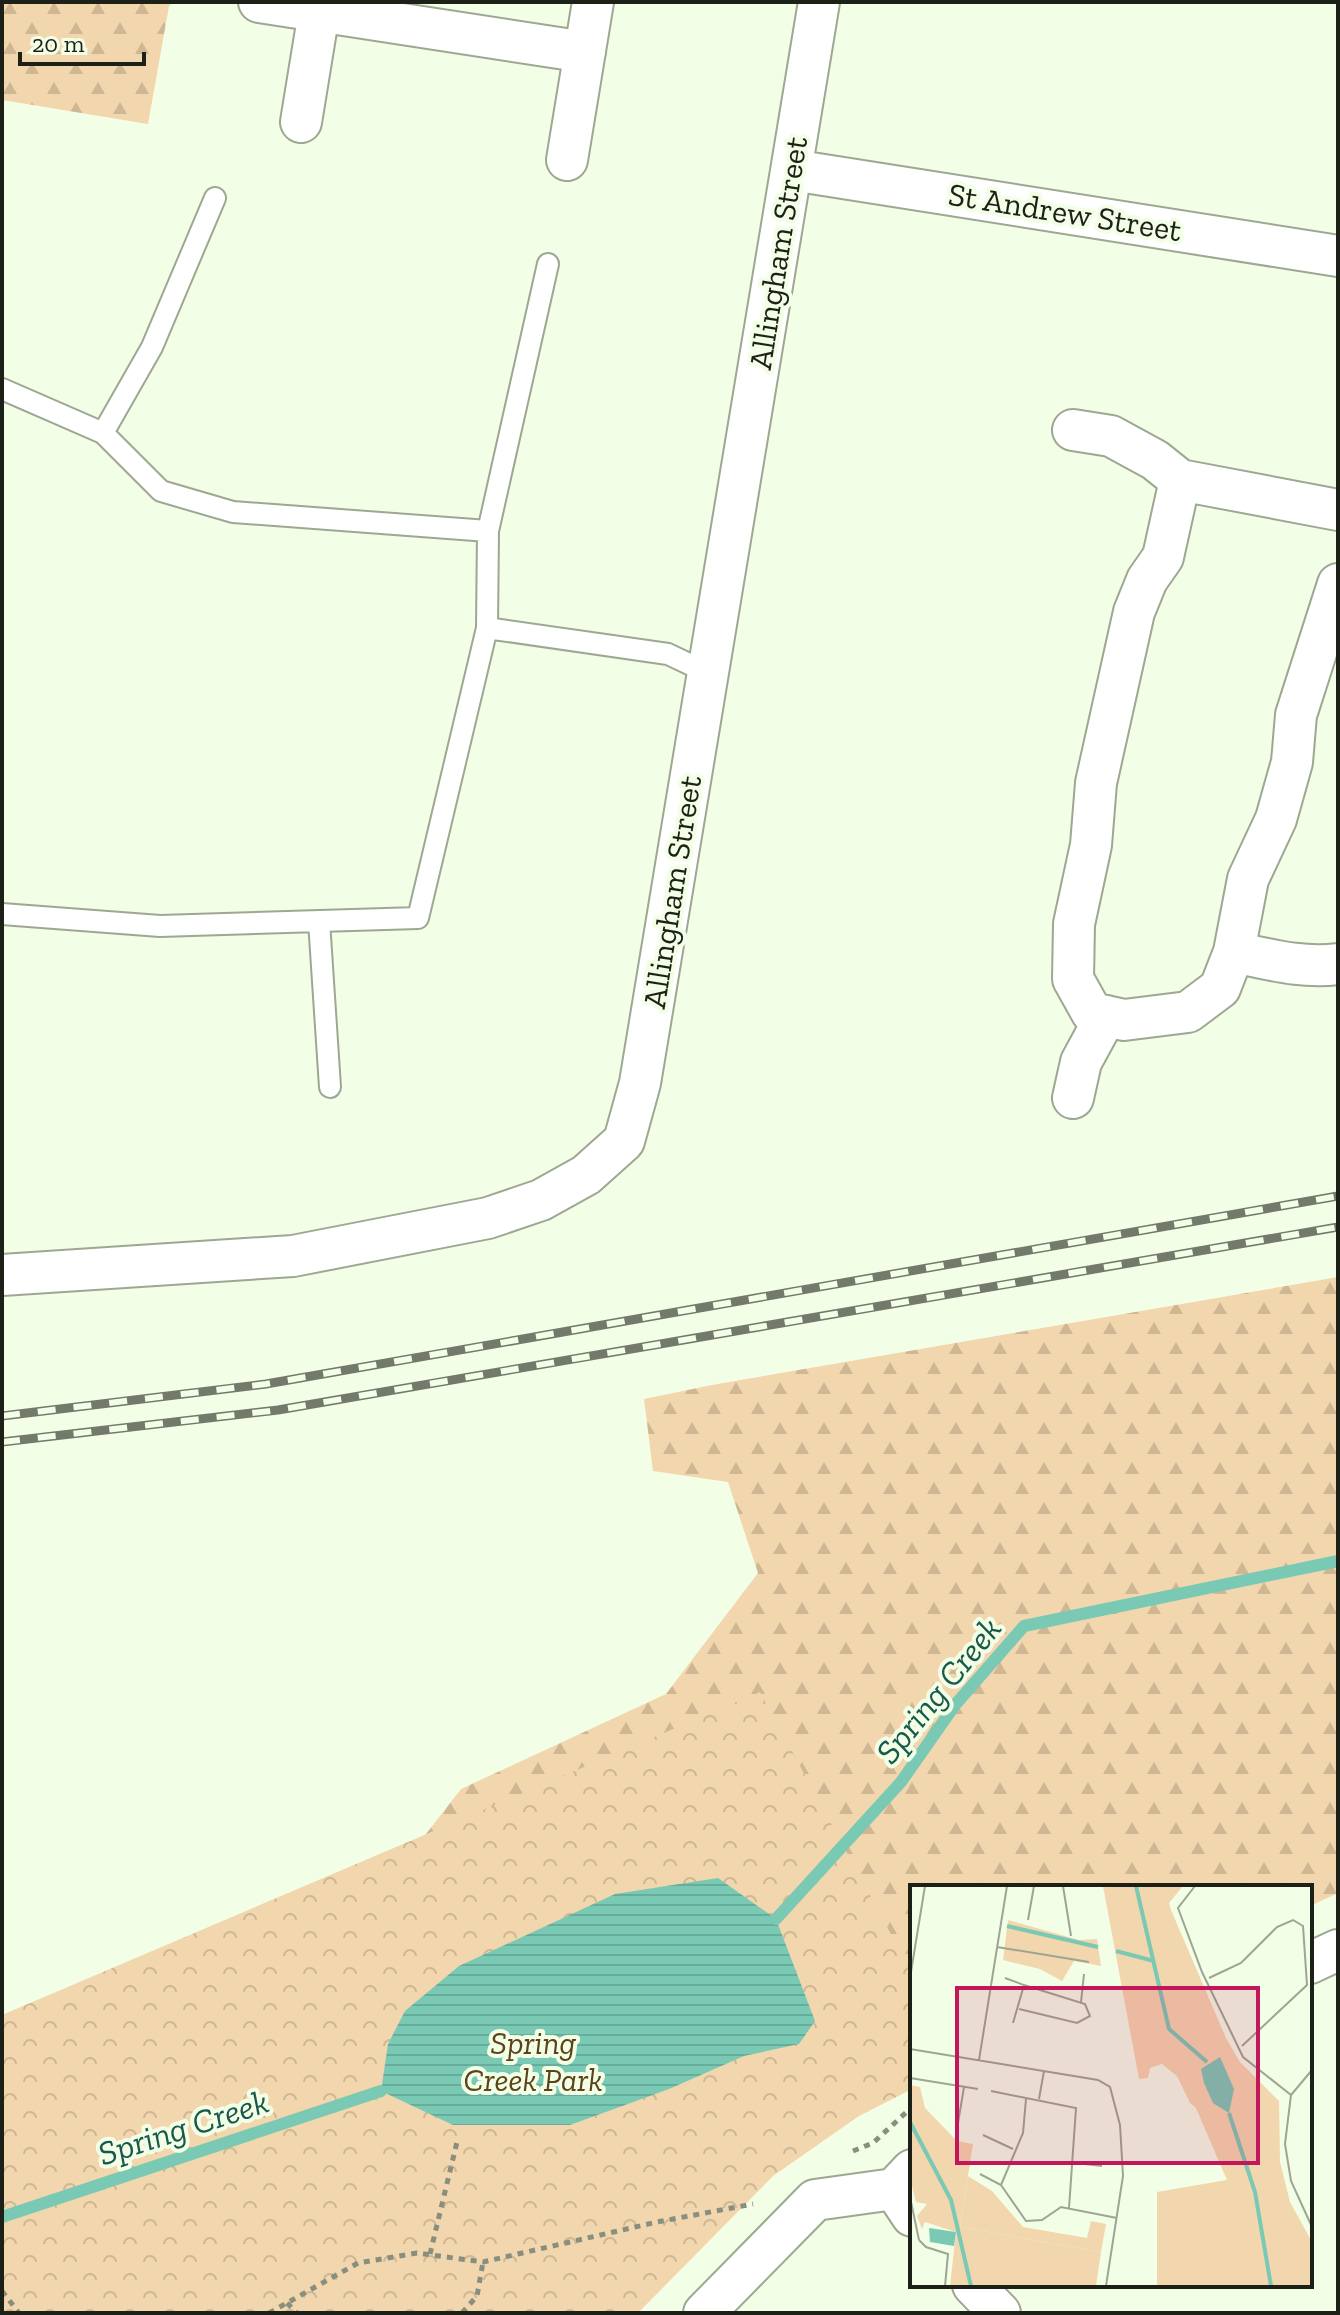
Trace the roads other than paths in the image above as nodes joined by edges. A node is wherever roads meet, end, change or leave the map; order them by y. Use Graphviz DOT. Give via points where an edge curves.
graph roads {
  1 [pos="259,2"];
  2 [pos="593,2"];
  3 [pos="819,2"];
  4 [pos="319,12"];
  5 [pos="585,52"];
  6 [pos="301,122"];
  7 [pos="567,160"];
  8 [pos="792,170"];
  9 [pos="215,198"];
  10 [pos="1338,256"];
  11 [pos="548,264"];
  12 [pos="2,389"];
  13 [pos="1073,430"];
  14 [pos="103,433"];
  15 [pos="1180,480"];
  16 [pos="1338,510"];
  17 [pos="488,531"];
  18 [pos="1338,584"];
  19 [pos="487,628"];
  20 [pos="708,673"];
  21 [pos="2,914"];
  22 [pos="319,921"];
  23 [pos="1234,952"];
  24 [pos="1338,964"];
  25 [pos="1106,1016"];
  26 [pos="330,1087"];
  27 [pos="1073,1098"];
  28 [pos="2,1275"];
  29 [pos="1338,1950"];
  30 [pos="1312,1962"];
  31 [pos="906,2191"];
  32 [pos="975,2287"];
  33 [pos="704,2313"];
  34 [pos="1000,2313"];
  1 -- 4 [label="street"];
  2 -- 5 [label="street"];
  3 -- 8 [label="street, Allingham Street"];
  4 -- 5 [label="street"];
  4 -- 6 [label="street"];
  5 -- 7 [label="street"];
  8 -- 10 [label="street, St Andrew Street"];
  8 -- 20 [label="street, Allingham Street"];
  9 -- 14 [label="lane" via="152,347"];
  11 -- 17 [label="lane"];
  12 -- 14 [label="lane"];
  13 -- 15 [label="street" via="1111,436"];
  14 -- 17 [label="lane" via="161,491 233,512"];
  15 -- 16 [label="street"];
  15 -- 25 [label="street" via="1163,557 1134,612 1096,783 1091,845 1074,924 1073,979 1092,1013"];
  17 -- 19 [label="lane"];
  18 -- 23 [label="street" via="1296,715 1292,762 1276,819 1248,879"];
  19 -- 20 [label="lane" via="668,654"];
  19 -- 22 [label="lane" via="418,918"];
  20 -- 28 [label="street, Allingham Street" via="640,1083 624,1141 586,1175 541,1200 488,1218 293,1256"];
  21 -- 22 [label="lane" via="160,926"];
  22 -- 26 [label="lane"];
  23 -- 24 [label="street" via="1291,963"];
  23 -- 25 [label="street" via="1220,988 1188,1012 1124,1020"];
  25 -- 27 [label="street" via="1081,1062"];
  29 -- 30 [label="street"];
  31 -- 33 [label="street" via="815,2200"];
  32 -- 34 [label="street"];
}
